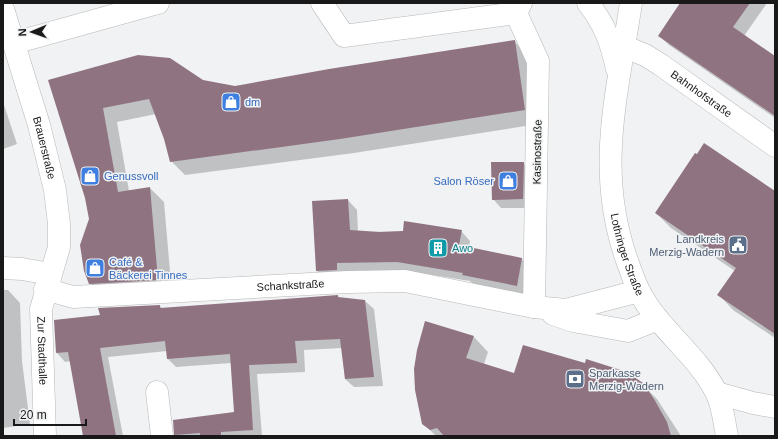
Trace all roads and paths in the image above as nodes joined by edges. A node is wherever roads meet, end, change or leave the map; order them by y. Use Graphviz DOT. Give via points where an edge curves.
graph roads {
  1 [pos="158,3"];
  2 [pos="322,3"];
  3 [pos="588,3"];
  4 [pos="631,3"];
  5 [pos="519,8"];
  6 [pos="3,9"];
  7 [pos="14,43"];
  8 [pos="624,47"];
  9 [pos="619,78"];
  10 [pos="775,146"];
  11 [pos="3,268"];
  12 [pos="48,282"];
  13 [pos="639,291"];
  14 [pos="534,307"];
  15 [pos="658,319"];
  16 [pos="157,392"];
  17 [pos="717,393"];
  18 [pos="775,407"];
  19 [pos="45,436"];
  20 [pos="162,436"];
  21 [pos="727,436"];
  1 -- 7 [label="street"];
  2 -- 5 [label="street" via="344,36"];
  3 -- 9 [label="street" via="603,24 612,44"];
  4 -- 8 [label="street, Lothringer Straße"];
  5 -- 14 [label="street, Kasinostraße" via="538,61"];
  6 -- 7 [label="street, Brauerstraße"];
  7 -- 12 [label="street, Brauerstraße" via="55,190 59,247"];
  8 -- 9 [label="street, Lothringer Straße"];
  8 -- 10 [label="street, Bahnhofstraße" via="661,65"];
  9 -- 13 [label="street, Lothringer Straße" via="609,173 612,205 618,233"];
  11 -- 12 [label="street, Schankstraße" via="22,269"];
  12 -- 14 [label="street, Schankstraße" via="73,297 405,281"];
  12 -- 19 [label="street, Zur Stadthalle" via="41,309"];
  13 -- 14 [label="street, Schankstraße" via="566,310"];
  13 -- 15 [label="street, Lothringer Straße"];
  14 -- 15 [label="street, Schankstraße" via="573,321 628,331"];
  15 -- 17 [label="street, Lothringer Straße" via="699,366"];
  16 -- 20 [label="street"];
  17 -- 18 [label="street"];
  17 -- 21 [label="street, Lothringer Straße"];
}
